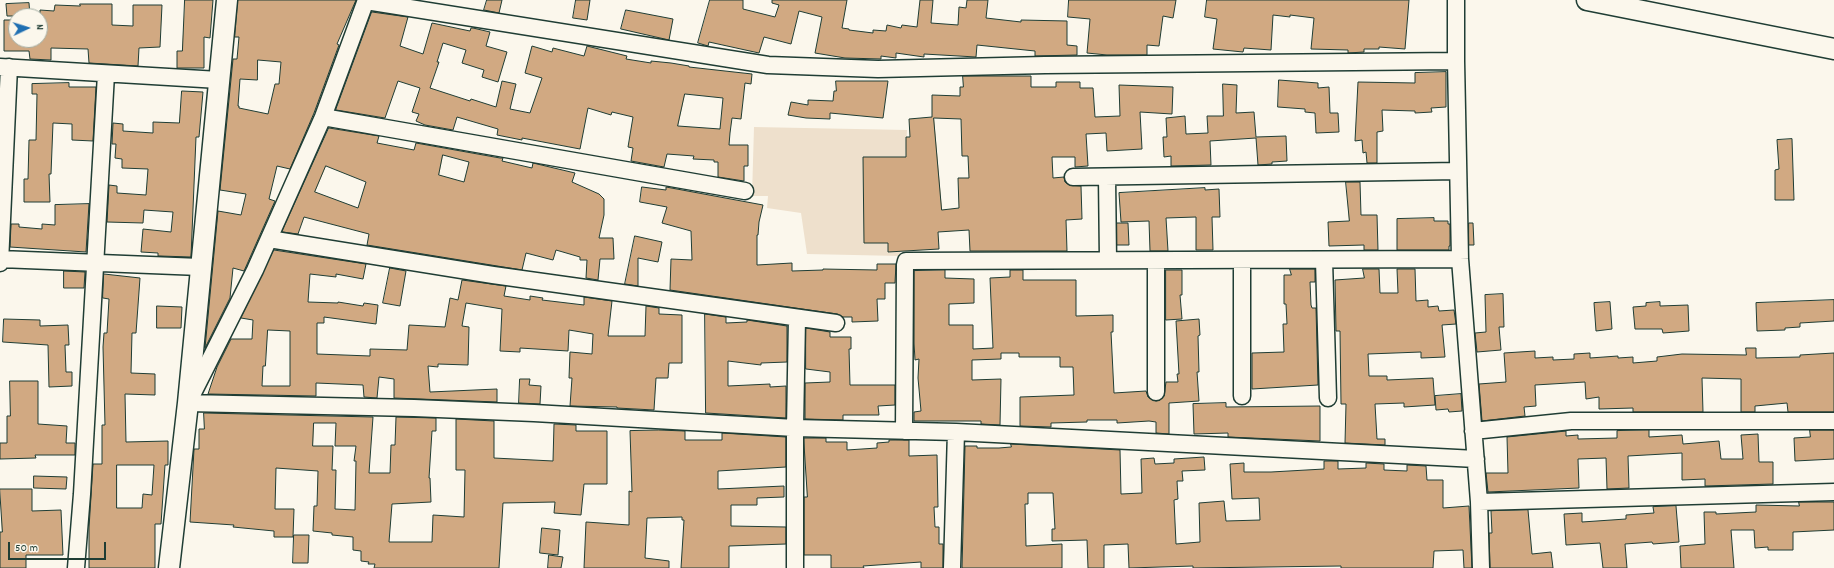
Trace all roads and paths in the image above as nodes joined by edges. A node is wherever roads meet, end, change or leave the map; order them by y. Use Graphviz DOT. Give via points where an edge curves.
graph roads {
  1 [pos="227,0"];
  2 [pos="1456,0"];
  3 [pos="1587,0"];
  4 [pos="366,1"];
  5 [pos="1834,49"];
  6 [pos="1456,61"];
  7 [pos="4,67"];
  8 [pos="106,74"];
  9 [pos="219,80"];
  10 [pos="323,117"];
  11 [pos="1458,171"];
  12 [pos="1073,177"];
  13 [pos="1107,177"];
  14 [pos="745,192"];
  15 [pos="269,239"];
  16 [pos="0,259"];
  17 [pos="1460,259"];
  18 [pos="1108,260"];
  19 [pos="1242,260"];
  20 [pos="1324,260"];
  21 [pos="1156,261"];
  22 [pos="0,263"];
  23 [pos="96,263"];
  24 [pos="200,267"];
  25 [pos="797,318"];
  26 [pos="836,323"];
  27 [pos="1156,392"];
  28 [pos="1242,396"];
  29 [pos="1328,398"];
  30 [pos="188,404"];
  31 [pos="1834,421"];
  32 [pos="795,428"];
  33 [pos="904,431"];
  34 [pos="1473,431"];
  35 [pos="956,432"];
  36 [pos="1476,459"];
  37 [pos="1834,492"];
  38 [pos="1479,502"];
  39 [pos="76,568"];
  40 [pos="169,568"];
  41 [pos="795,568"];
  42 [pos="952,568"];
  43 [pos="1481,568"];
  1 -- 9 [label="street"];
  2 -- 6 [label="street"];
  3 -- 5 [label="street"];
  4 -- 6 [label="street" via="768,65 878,69"];
  4 -- 10 [label="street"];
  6 -- 11 [label="street"];
  7 -- 8 [label="street"];
  7 -- 16 [label="street"];
  8 -- 9 [label="street"];
  8 -- 23 [label="street"];
  9 -- 24 [label="street"];
  10 -- 14 [label="street"];
  10 -- 15 [label="street"];
  11 -- 13 [label="street"];
  11 -- 17 [label="street"];
  12 -- 13 [label="street"];
  13 -- 18 [label="street"];
  15 -- 25 [label="street" via="493,275"];
  15 -- 30 [label="street"];
  16 -- 22 [label="street"];
  16 -- 23 [label="street"];
  17 -- 20 [label="street"];
  17 -- 34 [label="street"];
  18 -- 21 [label="street"];
  18 -- 33 [label="street" via="906,261"];
  19 -- 20 [label="street"];
  19 -- 21 [label="street"];
  19 -- 28 [label="street"];
  20 -- 29 [label="street"];
  21 -- 27 [label="street"];
  23 -- 24 [label="street"];
  23 -- 39 [label="street"];
  24 -- 30 [label="street"];
  25 -- 26 [label="street"];
  25 -- 32 [label="street"];
  30 -- 32 [label="street" via="414,408"];
  30 -- 40 [label="street"];
  31 -- 34 [label="street" via="1571,421"];
  32 -- 33 [label="street"];
  32 -- 41 [label="street"];
  33 -- 35 [label="street"];
  34 -- 36 [label="street"];
  35 -- 36 [label="street"];
  35 -- 42 [label="street"];
  36 -- 38 [label="street"];
  37 -- 38 [label="street"];
  38 -- 43 [label="street"];
}
